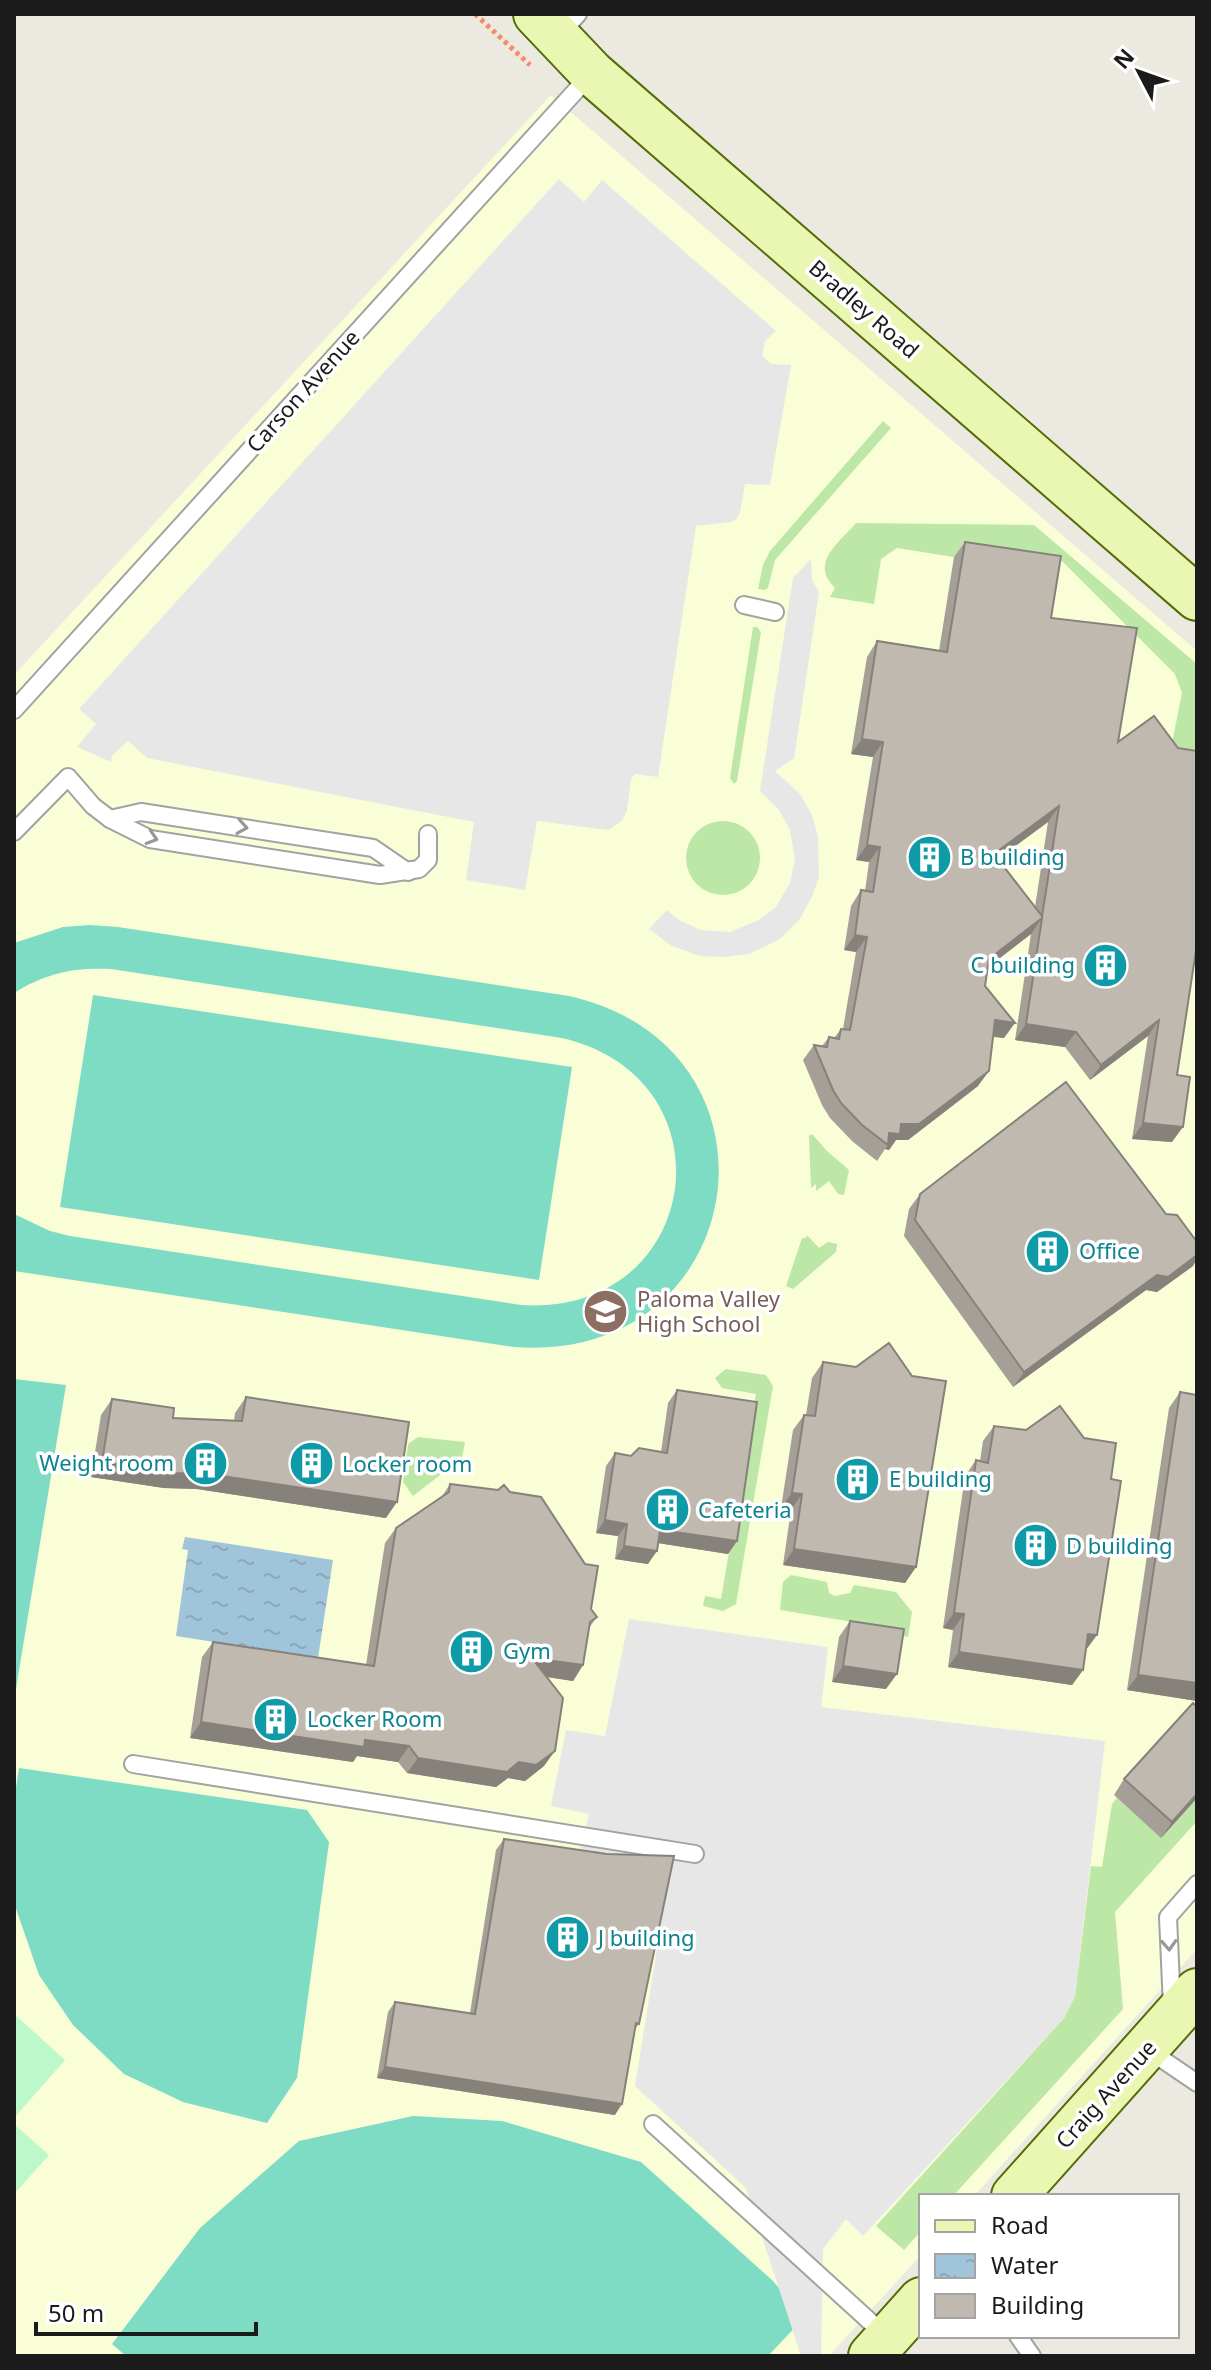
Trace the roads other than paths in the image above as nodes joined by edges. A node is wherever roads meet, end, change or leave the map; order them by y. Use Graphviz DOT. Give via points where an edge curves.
graph roads {
  1 [pos="557,21"];
  2 [pos="592,73"];
  3 [pos="1197,598"];
  4 [pos="744,605"];
  5 [pos="775,612"];
  6 [pos="14,710"];
  7 [pos="110,819"];
  8 [pos="14,832"];
  9 [pos="428,834"];
  10 [pos="408,872"];
  11 [pos="133,1764"];
  12 [pos="695,1854"];
  13 [pos="1197,1884"];
  14 [pos="1172,2019"];
  15 [pos="1197,2083"];
  16 [pos="653,2124"];
  17 [pos="1016,2194"];
  18 [pos="919,2302"];
  19 [pos="1019,2338"];
  20 [pos="880,2347"];
  21 [pos="1032,2356"];
  1 -- 2 [label="street, Bradley Road"];
  2 -- 3 [label="street, Bradley Road"];
  2 -- 6 [label="lane, Carson Avenue"];
  4 -- 5 [label="lane"];
  7 -- 8 [label="lane" via="68,777"];
  7 -- 10 [label="lane, one-way" via="150,839 380,875"];
  7 -- 10 [label="lane, one-way" via="141,812 373,848"];
  9 -- 10 [label="lane" via="428,860"];
  11 -- 12 [label="lane"];
  13 -- 14 [label="lane, one-way" via="1168,1917"];
  14 -- 15 [label="lane"];
  14 -- 17 [label="street, Craig Avenue"];
  16 -- 20 [label="lane"];
  18 -- 20 [label="street"];
  19 -- 21 [label="lane"];
}
